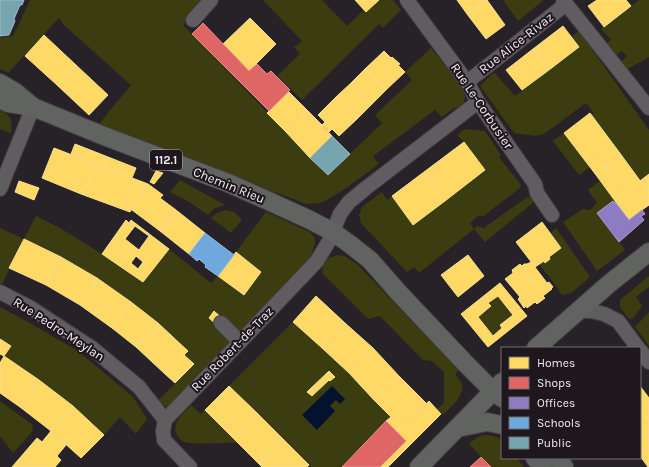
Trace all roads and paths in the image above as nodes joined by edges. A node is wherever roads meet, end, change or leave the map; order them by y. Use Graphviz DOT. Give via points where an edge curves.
graph roads {
  1 [pos="210,0"];
  2 [pos="407,0"];
  3 [pos="564,2"];
  4 [pos="193,20"];
  5 [pos="467,82"];
  6 [pos="0,83"];
  7 [pos="0,100"];
  8 [pos="478,102"];
  9 [pos="33,107"];
  10 [pos="649,108"];
  11 [pos="0,189"];
  12 [pos="552,215"];
  13 [pos="333,232"];
  14 [pos="649,252"];
  15 [pos="0,292"];
  16 [pos="577,311"];
  17 [pos="221,323"];
  18 [pos="240,342"];
  19 [pos="537,347"];
  20 [pos="638,347"];
  21 [pos="641,352"];
  22 [pos="649,362"];
  23 [pos="499,390"];
  24 [pos="501,407"];
  25 [pos="165,420"];
  26 [pos="501,425"];
  27 [pos="457,428"];
  28 [pos="536,459"];
  29 [pos="558,459"];
  30 [pos="190,467"];
  31 [pos="419,467"];
  32 [pos="543,467"];
  33 [pos="564,467"];
  1 -- 4 [label="street"];
  2 -- 5 [label="street, Rue Le-Corbusier"];
  3 -- 5 [label="street, Rue Alice-Rivaz"];
  3 -- 10 [label="street"];
  5 -- 8 [label="street, Rue Le-Corbusier"];
  6 -- 9 [label="main road, Chemin Rieu / 112.1"];
  7 -- 9 [label="main road, Chemin Rieu / 112.1"];
  8 -- 12 [label="street, Rue Le-Corbusier" via="535,184 537,193"];
  8 -- 13 [label="street" via="349,202 340,214"];
  9 -- 11 [label="street"];
  9 -- 13 [label="main road, Chemin Rieu / 112.1" via="242,189"];
  13 -- 18 [label="street, Rue Robert-de-Traz" via="317,261"];
  13 -- 23 [label="main road, Chemin Rieu / 112.1" via="370,260"];
  14 -- 16 [label="main road"];
  15 -- 25 [label="street, Rue Pedro-Meylan" via="31,308 92,348 139,387"];
  16 -- 19 [label="main road"];
  16 -- 20 [label="street" via="604,314 618,321"];
  17 -- 18 [label="street"];
  18 -- 25 [label="street, Rue Robert-de-Traz"];
  21 -- 22 [label="street"];
  23 -- 24 [label="main road, 112.1"];
  23 -- 27 [label="main road"];
  25 -- 30 [label="street" via="164,440"];
  26 -- 27 [label="main road" via="487,422"];
  27 -- 31 [label="main road"];
  28 -- 32 [label="main road"];
  29 -- 33 [label="main road"];
}
